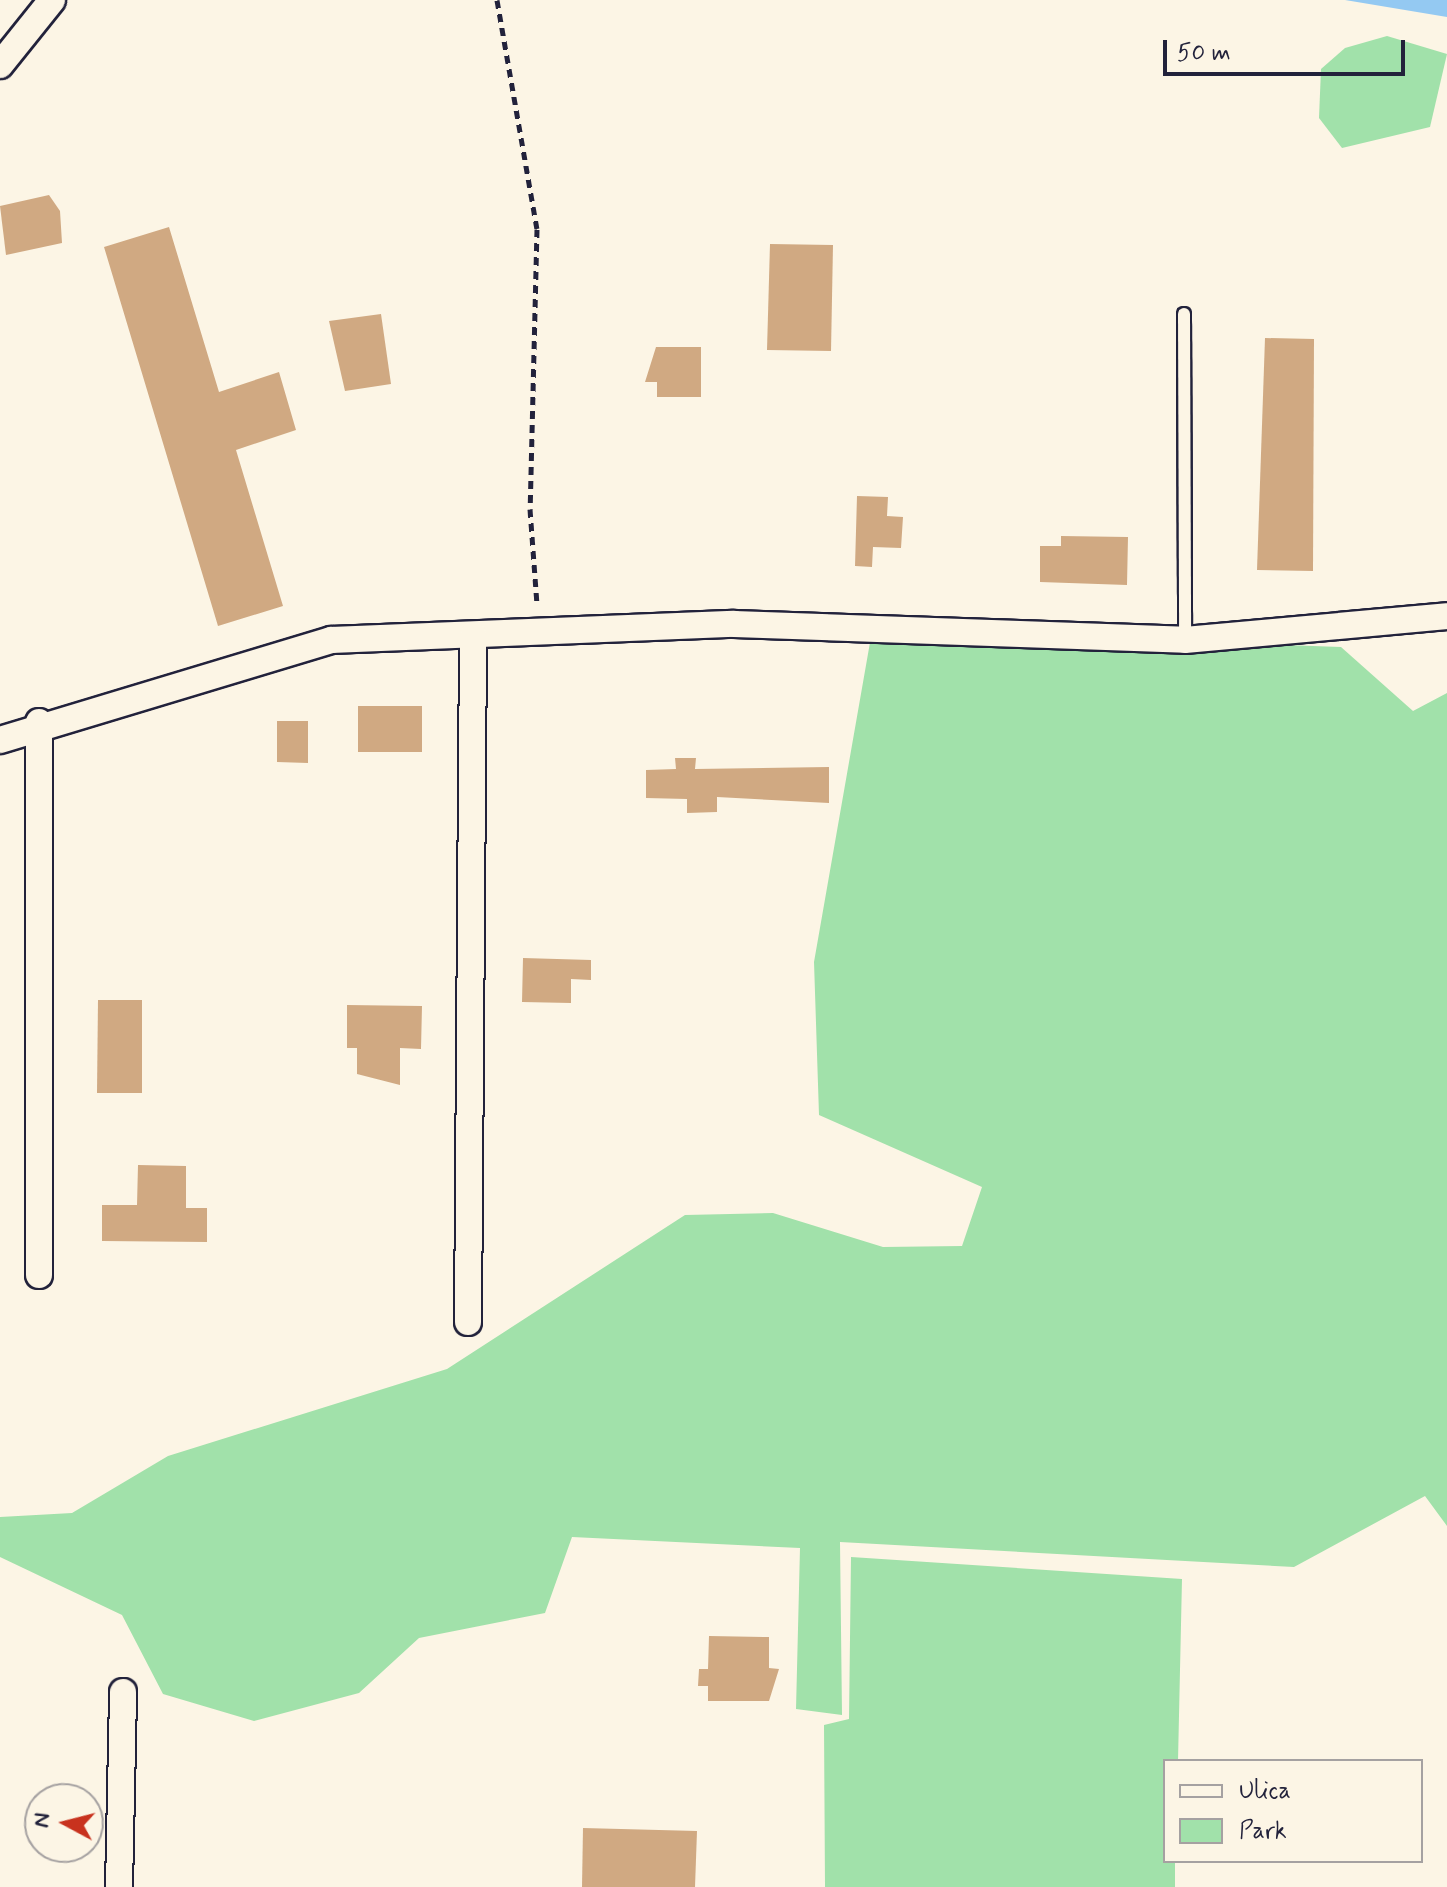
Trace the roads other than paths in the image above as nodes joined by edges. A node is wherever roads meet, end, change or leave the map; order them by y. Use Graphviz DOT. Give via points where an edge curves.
graph roads {
  1 [pos="52,0"];
  2 [pos="0,65"];
  3 [pos="1184,314"];
  4 [pos="1447,616"];
  5 [pos="473,635"];
  6 [pos="1185,640"];
  7 [pos="39,722"];
  8 [pos="0,740"];
  9 [pos="39,1275"];
  10 [pos="468,1322"];
  11 [pos="123,1692"];
  12 [pos="119,1887"];
  1 -- 2 [label="street"];
  3 -- 6 [label="lane"];
  4 -- 6 [label="street"];
  5 -- 6 [label="street" via="734,624"];
  5 -- 7 [label="street" via="331,640"];
  5 -- 10 [label="street"];
  7 -- 8 [label="street"];
  7 -- 9 [label="street"];
  11 -- 12 [label="street"];
}
